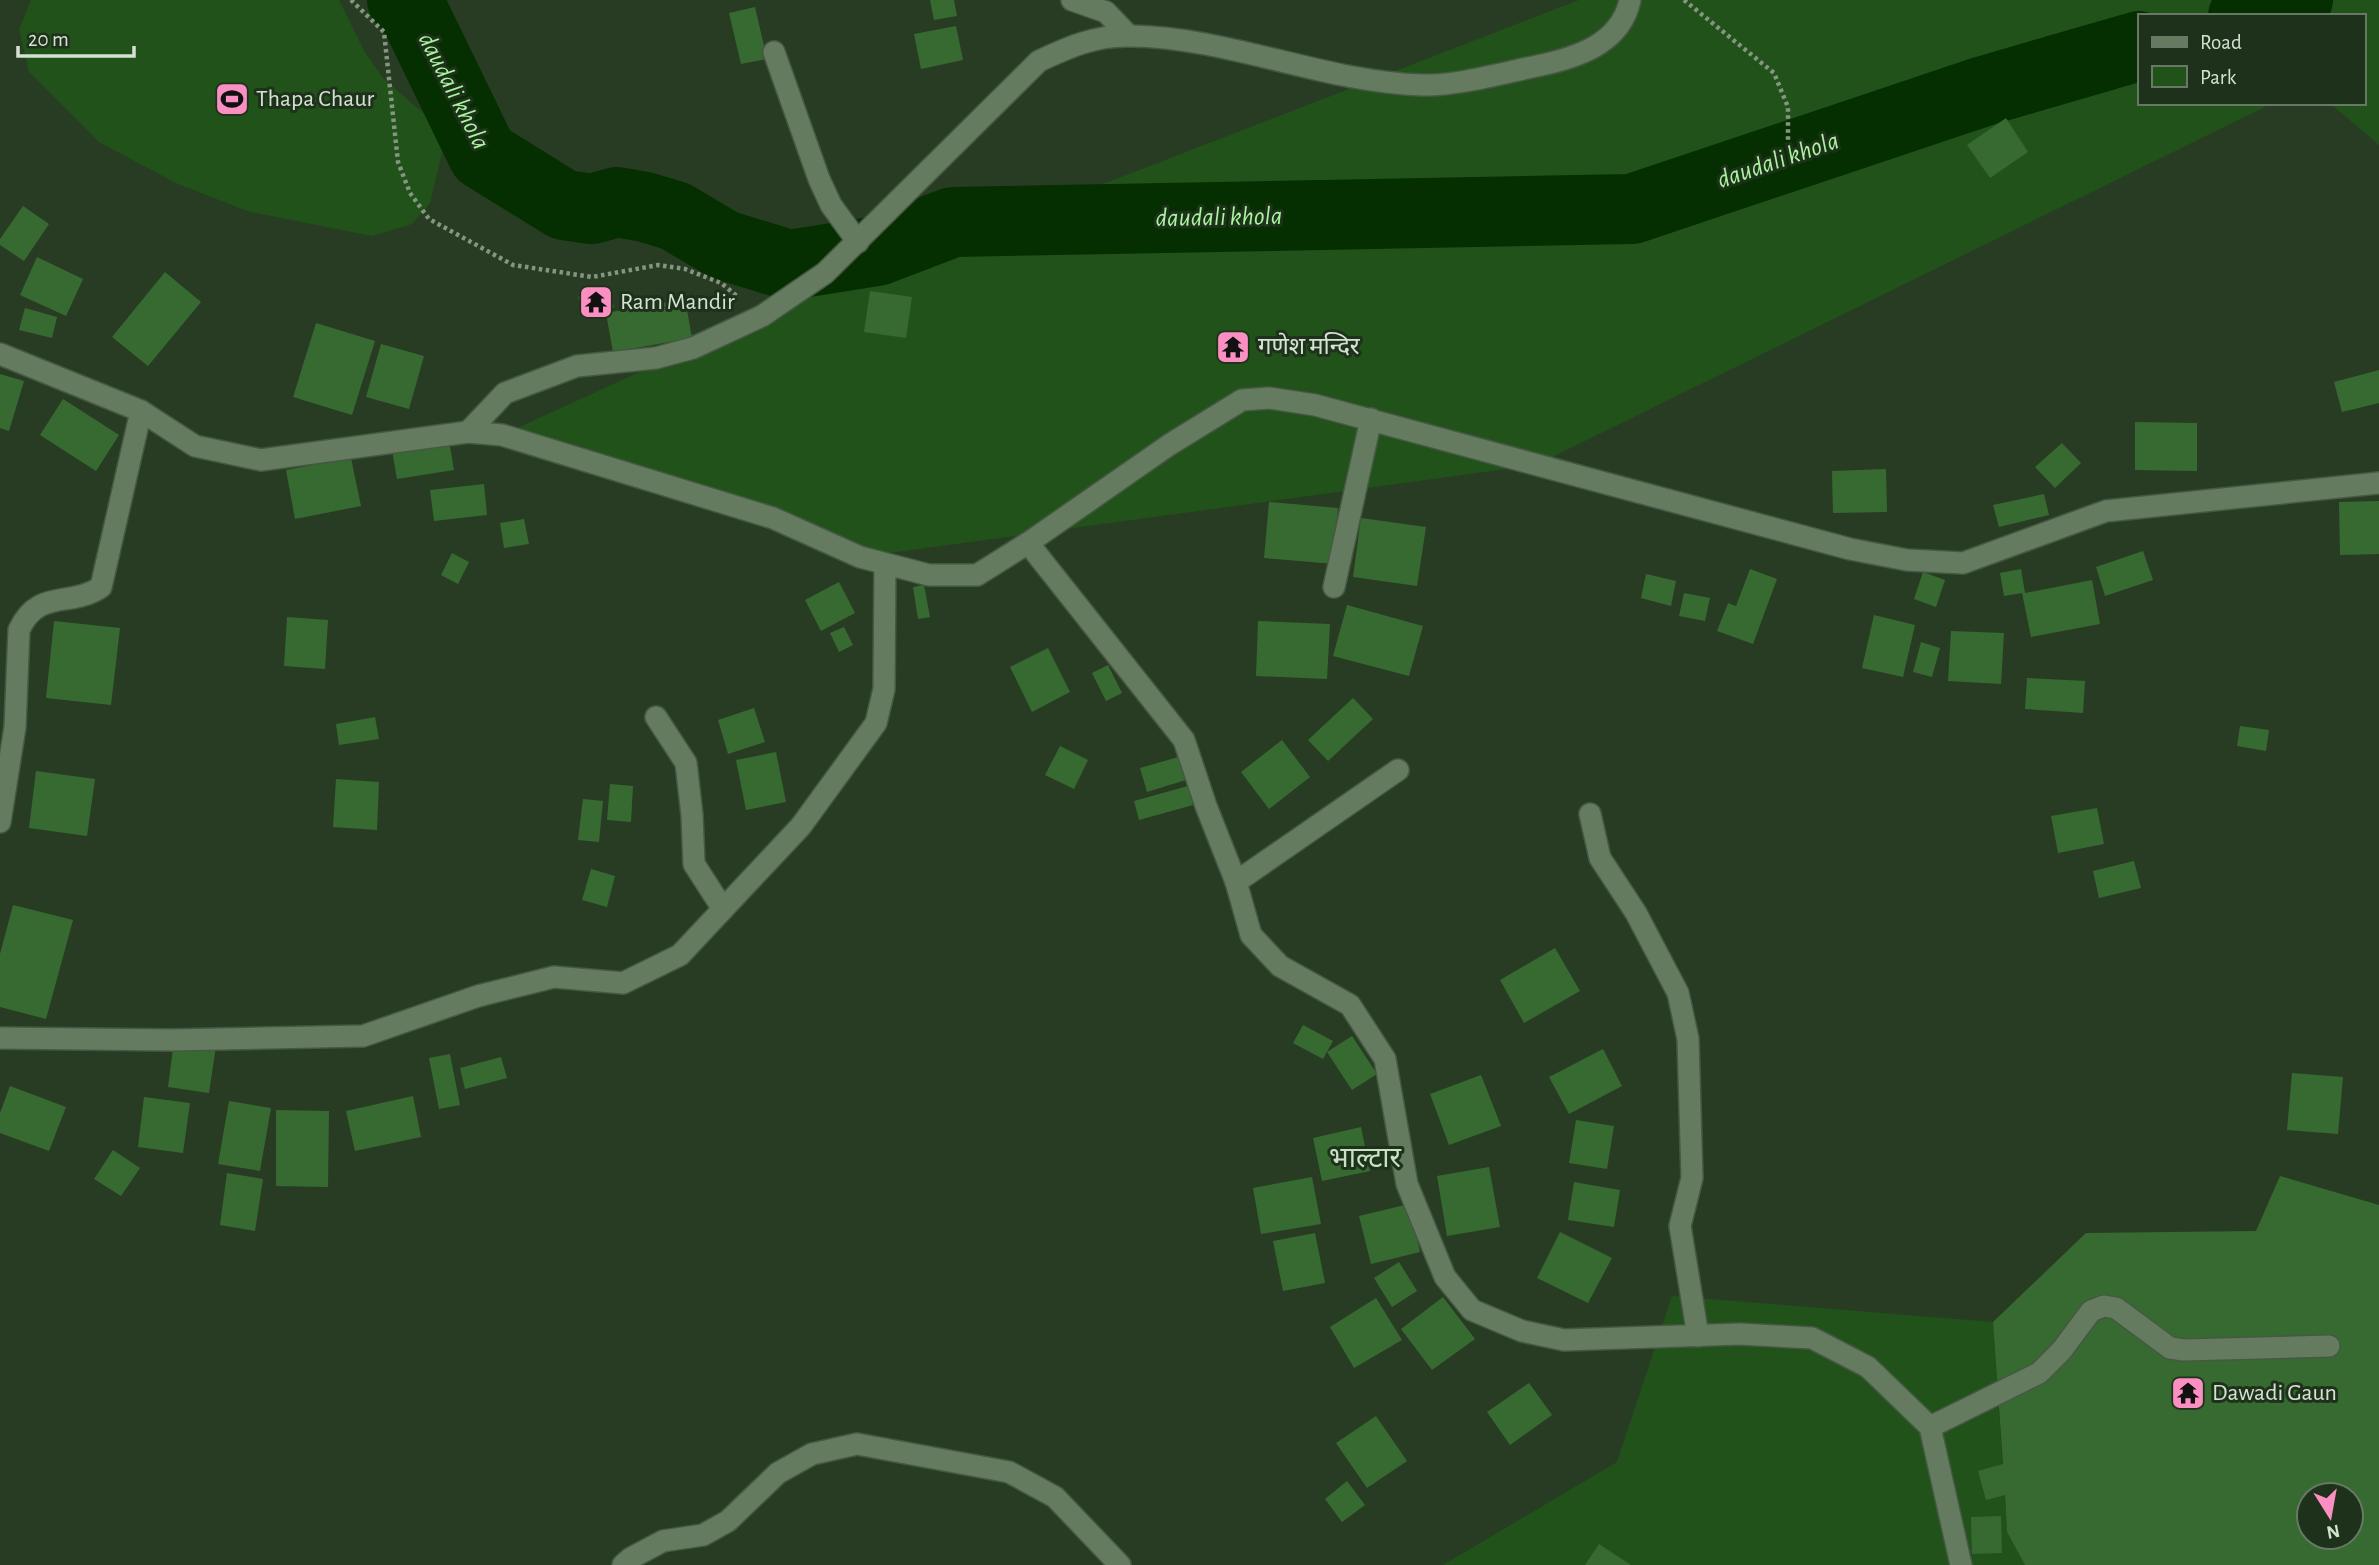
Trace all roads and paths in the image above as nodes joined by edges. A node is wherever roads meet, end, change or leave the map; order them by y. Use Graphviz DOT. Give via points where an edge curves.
graph roads {
  1 [pos="351,0"];
  2 [pos="1072,0"];
  3 [pos="1630,0"];
  4 [pos="1684,0"];
  5 [pos="1128,36"];
  6 [pos="774,52"];
  7 [pos="1788,145"];
  8 [pos="852,246"];
  9 [pos="762,316"];
  10 [pos="0,354"];
  11 [pos="141,411"];
  12 [pos="1371,419"];
  13 [pos="468,432"];
  14 [pos="2379,483"];
  15 [pos="1028,543"];
  16 [pos="885,564"];
  17 [pos="1334,587"];
  18 [pos="656,717"];
  19 [pos="1398,770"];
  20 [pos="1590,814"];
  21 [pos="0,822"];
  22 [pos="1236,882"];
  23 [pos="723,909"];
  24 [pos="0,1038"];
  25 [pos="1698,1336"];
  26 [pos="2329,1346"];
  27 [pos="1930,1427"];
  28 [pos="623,1565"];
  29 [pos="1120,1565"];
  30 [pos="1961,1565"];
  1 -- 9 [label="path" via="384,32 398,162 410,193 429,219 513,265 592,277 658,265 685,268 721,283"];
  2 -- 5 [label="street" via="1106,12"];
  3 -- 5 [label="street" via="1611,37 1569,60 1424,86 1355,77 1190,41"];
  4 -- 7 [label="path" via="1774,73 1788,107"];
  5 -- 8 [label="street" via="1082,41 1039,61"];
  6 -- 8 [label="street" via="819,179"];
  8 -- 9 [label="street" via="825,273"];
  9 -- 13 [label="street" via="693,348 656,358 577,366 529,383 505,393"];
  10 -- 11 [label="street"];
  11 -- 13 [label="street" via="195,446 261,460"];
  11 -- 21 [label="street" via="101,587 89,596 40,603 25,615 19,630 15,727"];
  12 -- 14 [label="street" via="1850,549 1907,560 1963,563 2106,511"];
  12 -- 15 [label="street" via="1269,398 1242,400"];
  12 -- 17 [label="street"];
  13 -- 16 [label="street" via="502,435 774,518"];
  15 -- 16 [label="street" via="977,575 929,575"];
  15 -- 22 [label="street" via="1184,740"];
  16 -- 23 [label="street" via="884,689 876,723 801,826"];
  18 -- 23 [label="street" via="686,763 694,864"];
  19 -- 22 [label="street"];
  20 -- 25 [label="street" via="1600,858 1636,913 1678,993 1688,1039 1692,1178 1680,1226"];
  22 -- 25 [label="street" via="1251,935 1280,966 1350,1005 1385,1059 1408,1184 1445,1277 1472,1310 1522,1331 1564,1339"];
  23 -- 24 [label="street" via="680,954 623,983 554,977 478,996 363,1036"];
  25 -- 27 [label="street" via="1812,1338 1868,1367"];
  26 -- 27 [label="street" via="2170,1348 2116,1308 2104,1306 2091,1311 2039,1373"];
  27 -- 30 [label="street"];
  28 -- 29 [label="street" via="663,1541 703,1535 728,1521 778,1473 813,1454 857,1444 1009,1472 1055,1497"];
}
